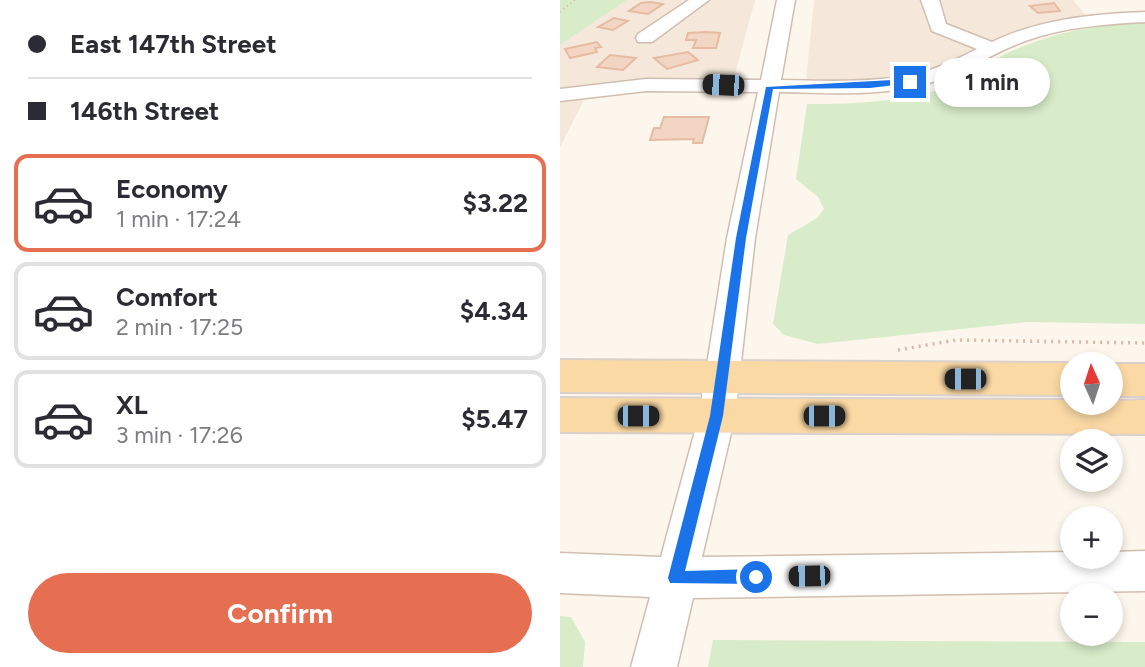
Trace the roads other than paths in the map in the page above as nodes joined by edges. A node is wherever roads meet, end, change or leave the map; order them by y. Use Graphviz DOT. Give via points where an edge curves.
graph roads {
  1 [pos="700,0"];
  2 [pos="786,0"];
  3 [pos="930,0"];
  4 [pos="1087,5"];
  5 [pos="1145,17"];
  6 [pos="1101,19"];
  7 [pos="645,38"];
  8 [pos="992,49"];
  9 [pos="769,87"];
  10 [pos="560,95"];
  11 [pos="560,376"];
  12 [pos="1060,380"];
  13 [pos="1124,380"];
  14 [pos="1145,380"];
  15 [pos="719,397"];
  16 [pos="560,415"];
  17 [pos="1145,417"];
  18 [pos="1145,571"];
  19 [pos="560,573"];
  20 [pos="676,578"];
  21 [pos="654,667"];
  1 -- 7 [label="street"];
  2 -- 9 [label="street"];
  3 -- 8 [label="street" via="938,27"];
  4 -- 6 [label="street"];
  5 -- 6 [label="street"];
  6 -- 8 [label="street" via="1061,25"];
  8 -- 9 [label="street" via="910,82"];
  9 -- 10 [label="street" via="619,86"];
  9 -- 15 [label="street" via="741,238"];
  11 -- 15 [label="main road"];
  12 -- 15 [label="main road"];
  13 -- 14 [label="main road"];
  15 -- 16 [label="main road"];
  15 -- 17 [label="main road"];
  15 -- 20 [label="street"];
  18 -- 20 [label="street"];
  19 -- 20 [label="street"];
  20 -- 21 [label="street"];
}
